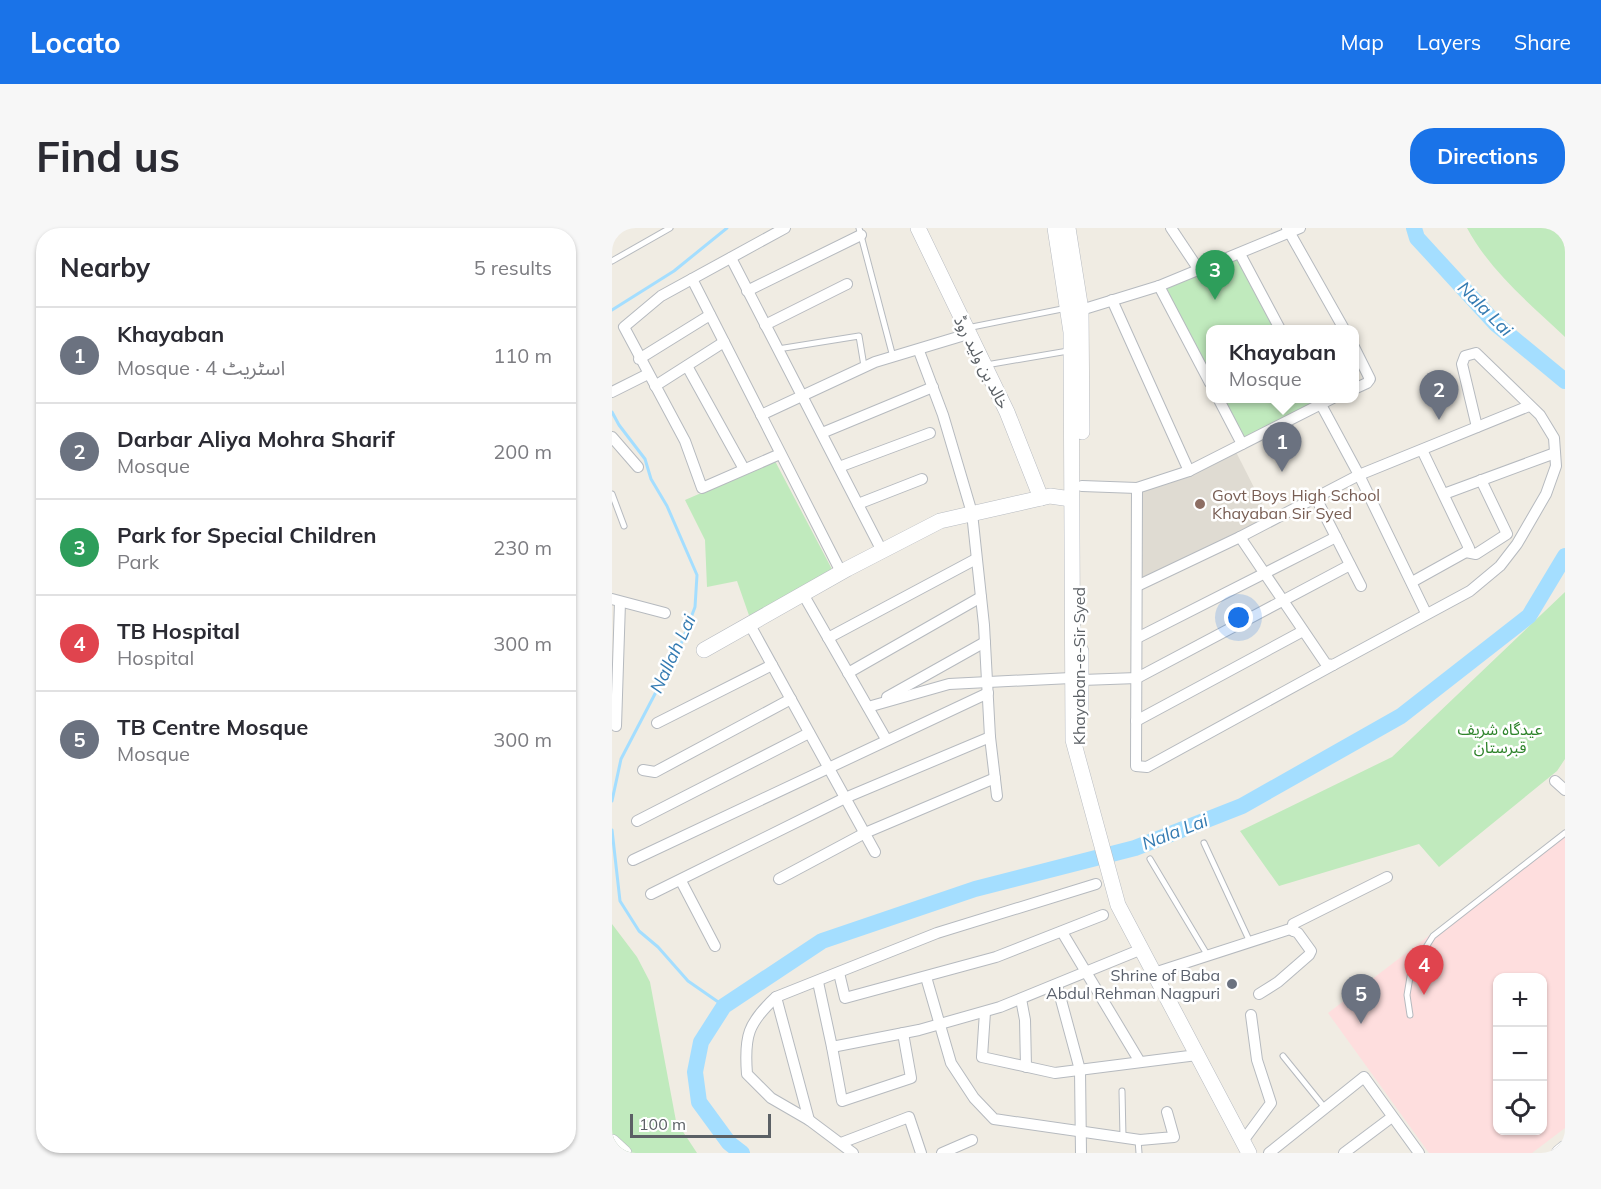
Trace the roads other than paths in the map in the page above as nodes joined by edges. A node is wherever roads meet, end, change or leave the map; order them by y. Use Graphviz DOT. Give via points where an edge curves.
graph roads {
  1 [pos="670,228"];
  2 [pos="785,228"];
  3 [pos="918,228"];
  4 [pos="1055,228"];
  5 [pos="1068,228"];
  6 [pos="1171,228"];
  7 [pos="1292,230"];
  8 [pos="860,231"];
  9 [pos="1239,254"];
  10 [pos="730,258"];
  11 [pos="612,261"];
  12 [pos="1199,270"];
  13 [pos="692,279"];
  14 [pos="847,284"];
  15 [pos="1159,286"];
  16 [pos="747,291"];
  17 [pos="1112,300"];
  18 [pos="1075,309"];
  19 [pos="710,315"];
  20 [pos="765,325"];
  21 [pos="1277,325"];
  22 [pos="1341,325"];
  23 [pos="967,331"];
  24 [pos="724,342"];
  25 [pos="778,349"];
  26 [pos="919,351"];
  27 [pos="1071,351"];
  28 [pos="893,357"];
  29 [pos="1359,357"];
  30 [pos="639,358"];
  31 [pos="687,366"];
  32 [pos="864,366"];
  33 [pos="984,366"];
  34 [pos="648,374"];
  35 [pos="1206,375"];
  36 [pos="655,386"];
  37 [pos="933,387"];
  38 [pos="1359,387"];
  39 [pos="612,392"];
  40 [pos="803,395"];
  41 [pos="1220,403"];
  42 [pos="1315,403"];
  43 [pos="1320,403"];
  44 [pos="1529,406"];
  45 [pos="760,415"];
  46 [pos="1476,427"];
  47 [pos="822,433"];
  48 [pos="930,433"];
  49 [pos="612,437"];
  50 [pos="1242,444"];
  51 [pos="1422,450"];
  52 [pos="1555,453"];
  53 [pos="780,454"];
  54 [pos="638,467"];
  55 [pos="839,467"];
  56 [pos="744,469"];
  57 [pos="1189,471"];
  58 [pos="1359,475"];
  59 [pos="922,479"];
  60 [pos="1481,480"];
  61 [pos="1082,486"];
  62 [pos="1137,488"];
  63 [pos="1444,494"];
  64 [pos="613,498"];
  65 [pos="1041,498"];
  66 [pos="1316,498"];
  67 [pos="1071,499"];
  68 [pos="858,504"];
  69 [pos="972,513"];
  70 [pos="624,526"];
  71 [pos="1240,537"];
  72 [pos="1336,537"];
  73 [pos="882,550"];
  74 [pos="1466,552"];
  75 [pos="976,558"];
  76 [pos="1350,565"];
  77 [pos="841,572"];
  78 [pos="1264,573"];
  79 [pos="1412,582"];
  80 [pos="1137,586"];
  81 [pos="1361,586"];
  82 [pos="803,594"];
  83 [pos="981,597"];
  84 [pos="616,600"];
  85 [pos="1283,603"];
  86 [pos="665,613"];
  87 [pos="1426,613"];
  88 [pos="750,625"];
  89 [pos="1303,631"];
  90 [pos="828,638"];
  91 [pos="1137,638"];
  92 [pos="985,642"];
  93 [pos="704,650"];
  94 [pos="772,665"];
  95 [pos="1333,665"];
  96 [pos="848,673"];
  97 [pos="1137,678"];
  98 [pos="1077,679"];
  99 [pos="988,687"];
  100 [pos="790,699"];
  101 [pos="868,707"];
  102 [pos="1137,721"];
  103 [pos="657,723"];
  104 [pos="616,726"];
  105 [pos="809,733"];
  106 [pos="990,737"];
  107 [pos="886,739"];
  108 [pos="829,768"];
  109 [pos="643,770"];
  110 [pos="995,778"];
  111 [pos="1555,781"];
  112 [pos="1565,790"];
  113 [pos="997,796"];
  114 [pos="845,798"];
  115 [pos="637,821"];
  116 [pos="865,833"];
  117 [pos="1565,833"];
  118 [pos="1204,843"];
  119 [pos="875,852"];
  120 [pos="1150,859"];
  121 [pos="633,860"];
  122 [pos="1387,877"];
  123 [pos="779,879"];
  124 [pos="681,881"];
  125 [pos="1096,884"];
  126 [pos="651,894"];
  127 [pos="1103,915"];
  128 [pos="1293,930"];
  129 [pos="1062,932"];
  130 [pos="1250,943"];
  131 [pos="716,946"];
  132 [pos="1142,949"];
  133 [pos="1208,956"];
  134 [pos="1086,972"];
  135 [pos="839,973"];
  136 [pos="1154,973"];
  137 [pos="926,977"];
  138 [pos="818,982"];
  139 [pos="1057,985"];
  140 [pos="1259,994"];
  141 [pos="776,997"];
  142 [pos="1021,999"];
  143 [pos="985,1012"];
  144 [pos="1251,1015"];
  145 [pos="1410,1015"];
  146 [pos="939,1025"];
  147 [pos="903,1033"];
  148 [pos="832,1047"];
  149 [pos="1197,1055"];
  150 [pos="1283,1056"];
  151 [pos="1140,1062"];
  152 [pos="1026,1067"];
  153 [pos="1080,1070"];
  154 [pos="1122,1091"];
  155 [pos="1325,1108"];
  156 [pos="1167,1112"];
  157 [pos="1392,1117"];
  158 [pos="809,1120"];
  159 [pos="1082,1133"];
  160 [pos="1123,1137"];
  161 [pos="972,1140"];
  162 [pos="1138,1140"];
  163 [pos="612,1142"];
  164 [pos="841,1143"];
  165 [pos="1246,1147"];
  166 [pos="1565,1148"];
  167 [pos="624,1153"];
  168 [pos="853,1153"];
  169 [pos="921,1153"];
  170 [pos="942,1153"];
  171 [pos="1081,1153"];
  172 [pos="1139,1153"];
  173 [pos="1269,1153"];
  174 [pos="1344,1153"];
  175 [pos="1419,1153"];
  176 [pos="1559,1153"];
  1 -- 11 [label="lane"];
  2 -- 10 [label="street"];
  3 -- 23 [label="main road, خالد بن ولید روڈ"];
  4 -- 18 [label="main road, Khayaban-e-Sir Syed"];
  5 -- 18 [label="main road, Khayaban-e-Sir Syed"];
  6 -- 12 [label="street"];
  7 -- 9 [label="street"];
  7 -- 22 [label="street"];
  8 -- 16 [label="street"];
  8 -- 28 [label="lane"];
  9 -- 12 [label="street"];
  9 -- 21 [label="street"];
  10 -- 13 [label="street"];
  10 -- 16 [label="street"];
  12 -- 15 [label="street"];
  13 -- 19 [label="street"];
  13 -- 30 [label="street" via="661,296 624,327"];
  14 -- 20 [label="street"];
  15 -- 17 [label="street"];
  15 -- 35 [label="street"];
  16 -- 20 [label="street"];
  17 -- 18 [label="street"];
  17 -- 57 [label="street"];
  18 -- 23 [label="lane"];
  18 -- 27 [label="main road, Khayaban-e-Sir Syed"];
  18 -- 61 [label="main road, Khayaban-e-Sir Syed"];
  19 -- 24 [label="street"];
  19 -- 30 [label="street"];
  20 -- 25 [label="street"];
  23 -- 26 [label="street"];
  23 -- 33 [label="main road, خالد بن ولید روڈ"];
  24 -- 31 [label="street"];
  24 -- 45 [label="street"];
  25 -- 32 [label="lane" via="859,336"];
  25 -- 40 [label="street"];
  26 -- 28 [label="street"];
  26 -- 37 [label="street"];
  27 -- 33 [label="lane"];
  27 -- 67 [label="main road, Khayaban-e-Sir Syed"];
  28 -- 32 [label="street"];
  29 -- 38 [label="street" via="1370,379"];
  30 -- 34 [label="street"];
  31 -- 36 [label="street"];
  31 -- 56 [label="street"];
  32 -- 40 [label="street"];
  33 -- 65 [label="main road, خالد بن ولید روڈ"];
  34 -- 36 [label="street"];
  34 -- 39 [label="street"];
  36 -- 56 [label="street" via="685,441 702,488"];
  37 -- 47 [label="street"];
  37 -- 69 [label="street"];
  40 -- 45 [label="street"];
  40 -- 47 [label="street"];
  41 -- 50 [label="street"];
  42 -- 50 [label="street"];
  43 -- 58 [label="street"];
  44 -- 46 [label="street"];
  44 -- 46 [label="street" via="1472,353 1465,356 1462,364"];
  44 -- 52 [label="street" via="1540,415 1554,438"];
  45 -- 53 [label="street"];
  46 -- 51 [label="street"];
  47 -- 55 [label="street"];
  48 -- 55 [label="street"];
  49 -- 54 [label="street"];
  50 -- 57 [label="street"];
  51 -- 58 [label="street"];
  51 -- 63 [label="street"];
  52 -- 60 [label="street"];
  52 -- 87 [label="street" via="1556,466 1546,494 1500,567 1470,591"];
  53 -- 56 [label="street"];
  53 -- 77 [label="street"];
  55 -- 68 [label="street"];
  57 -- 62 [label="street"];
  58 -- 66 [label="street"];
  58 -- 79 [label="street"];
  59 -- 68 [label="street"];
  60 -- 63 [label="street"];
  60 -- 74 [label="street" via="1507,534 1476,554"];
  61 -- 62 [label="street"];
  61 -- 98 [label="main road, Khayaban-e-Sir Syed"];
  62 -- 80 [label="street"];
  63 -- 74 [label="street" via="1467,543"];
  64 -- 70 [label="lane"];
  65 -- 67 [label="main road"];
  65 -- 69 [label="main road"];
  66 -- 71 [label="street"];
  66 -- 72 [label="street"];
  67 -- 98 [label="main road, Khayaban-e-Sir Syed"];
  68 -- 73 [label="street"];
  69 -- 73 [label="main road" via="940,521"];
  69 -- 75 [label="street"];
  71 -- 78 [label="street"];
  71 -- 80 [label="street"];
  72 -- 76 [label="street"];
  72 -- 78 [label="street"];
  73 -- 77 [label="main road"];
  74 -- 79 [label="street"];
  75 -- 83 [label="street"];
  75 -- 90 [label="street"];
  76 -- 81 [label="street"];
  76 -- 85 [label="street"];
  77 -- 82 [label="main road"];
  78 -- 85 [label="street"];
  78 -- 91 [label="street"];
  79 -- 87 [label="street"];
  80 -- 91 [label="street"];
  82 -- 88 [label="main road"];
  82 -- 90 [label="street"];
  83 -- 92 [label="street"];
  83 -- 96 [label="street"];
  84 -- 86 [label="street"];
  84 -- 104 [label="street"];
  85 -- 89 [label="street"];
  85 -- 97 [label="street"];
  87 -- 95 [label="street"];
  88 -- 93 [label="main road"];
  88 -- 94 [label="street"];
  89 -- 95 [label="street" via="1326,664"];
  89 -- 102 [label="street"];
  90 -- 96 [label="street"];
  91 -- 97 [label="street"];
  92 -- 99 [label="street"];
  92 -- 101 [label="street"];
  94 -- 100 [label="street"];
  94 -- 103 [label="street"];
  95 -- 102 [label="street" via="1147,767 1136,766"];
  96 -- 101 [label="street"];
  97 -- 98 [label="street"];
  97 -- 102 [label="street"];
  98 -- 99 [label="street"];
  98 -- 132 [label="main road, Khayaban-e-Sir Syed" via="1073,740 1118,905"];
  99 -- 101 [label="street" via="949,684"];
  99 -- 106 [label="street"];
  99 -- 107 [label="street"];
  100 -- 105 [label="street"];
  100 -- 109 [label="street" via="655,772"];
  101 -- 107 [label="street"];
  105 -- 108 [label="street"];
  105 -- 115 [label="street"];
  106 -- 110 [label="street"];
  106 -- 114 [label="street"];
  107 -- 108 [label="street"];
  108 -- 114 [label="street"];
  108 -- 121 [label="street"];
  110 -- 113 [label="street"];
  110 -- 116 [label="street"];
  111 -- 112 [label="street"];
  114 -- 116 [label="street"];
  114 -- 124 [label="street"];
  116 -- 119 [label="street"];
  116 -- 123 [label="street"];
  117 -- 145 [label="lane" via="1432,936 1411,971 1407,994"];
  118 -- 130 [label="lane"];
  120 -- 133 [label="lane"];
  122 -- 128 [label="street" via="1293,924"];
  124 -- 126 [label="street"];
  124 -- 131 [label="street"];
  125 -- 135 [label="street" via="937,933"];
  127 -- 129 [label="street"];
  128 -- 130 [label="street"];
  128 -- 140 [label="street" via="1311,951 1309,955"];
  129 -- 134 [label="street"];
  129 -- 137 [label="street" via="996,957"];
  130 -- 133 [label="street"];
  132 -- 134 [label="street"];
  132 -- 136 [label="main road"];
  133 -- 136 [label="street"];
  134 -- 139 [label="street"];
  134 -- 151 [label="street"];
  135 -- 137 [label="street" via="845,998"];
  135 -- 138 [label="street"];
  136 -- 149 [label="main road"];
  137 -- 146 [label="street"];
  138 -- 141 [label="street"];
  138 -- 148 [label="street"];
  139 -- 142 [label="street"];
  139 -- 153 [label="street"];
  141 -- 158 [label="street"];
  141 -- 158 [label="street" via="756,1016 745,1046 747,1074 771,1098"];
  142 -- 143 [label="street"];
  142 -- 152 [label="street"];
  143 -- 146 [label="street"];
  143 -- 152 [label="street" via="982,1057"];
  144 -- 165 [label="street" via="1257,1060 1271,1103"];
  146 -- 147 [label="street"];
  146 -- 159 [label="street" via="951,1063 974,1098 994,1119"];
  147 -- 148 [label="street"];
  147 -- 148 [label="street" via="910,1078 842,1101"];
  149 -- 151 [label="street"];
  149 -- 165 [label="main road"];
  150 -- 155 [label="lane"];
  151 -- 153 [label="street"];
  152 -- 153 [label="street" via="1055,1073"];
  153 -- 159 [label="street"];
  154 -- 160 [label="lane"];
  155 -- 157 [label="street" via="1364,1077"];
  155 -- 173 [label="street"];
  156 -- 162 [label="street" via="1174,1137"];
  157 -- 174 [label="street"];
  157 -- 175 [label="street"];
  158 -- 164 [label="street"];
  159 -- 160 [label="street"];
  159 -- 171 [label="street"];
  160 -- 162 [label="street"];
  161 -- 170 [label="street"];
  162 -- 172 [label="lane"];
  163 -- 167 [label="main road"];
  164 -- 168 [label="street"];
  164 -- 169 [label="street" via="909,1117"];
  166 -- 176 [label="main road"];
}
